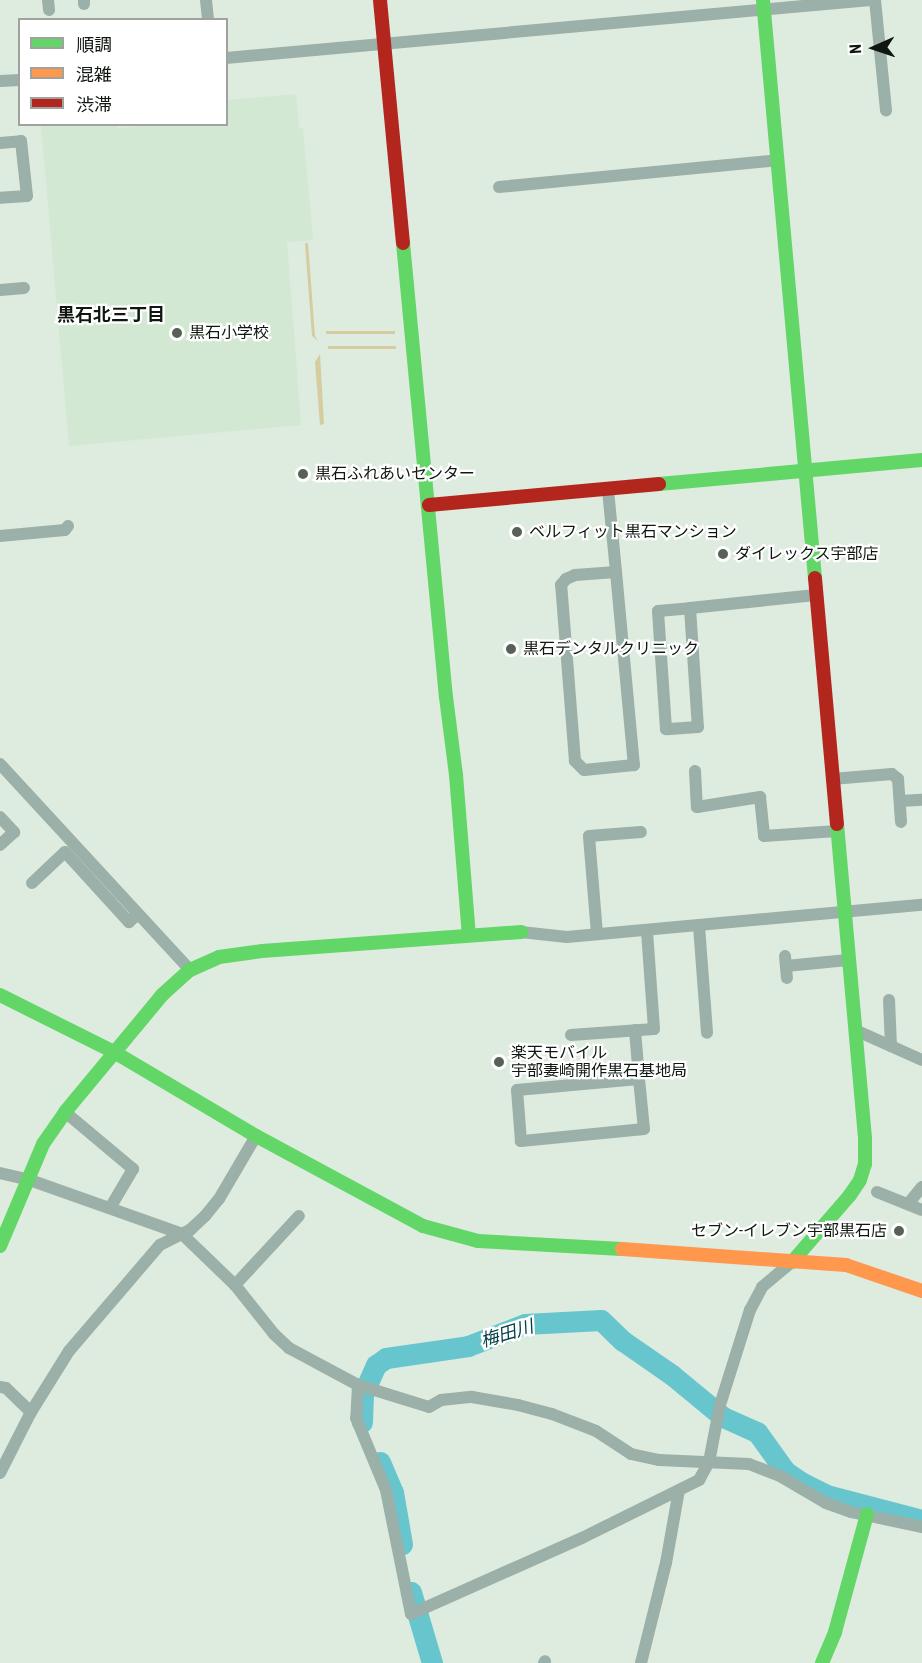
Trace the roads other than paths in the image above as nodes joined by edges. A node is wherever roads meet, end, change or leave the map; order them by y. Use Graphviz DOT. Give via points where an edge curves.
graph roads {
  1 [pos="206,0"];
  2 [pos="381,0"];
  3 [pos="870,0"];
  4 [pos="875,0"];
  5 [pos="763,5"];
  6 [pos="207,18"];
  7 [pos="384,44"];
  8 [pos="228,58"];
  9 [pos="18,80"];
  10 [pos="0,81"];
  11 [pos="886,110"];
  12 [pos="0,143"];
  13 [pos="777,160"];
  14 [pos="499,186"];
  15 [pos="0,198"];
  16 [pos="24,288"];
  17 [pos="0,290"];
  18 [pos="922,460"];
  19 [pos="805,471"];
  20 [pos="608,490"];
  21 [pos="429,505"];
  22 [pos="68,525"];
  23 [pos="0,536"];
  24 [pos="616,573"];
  25 [pos="815,595"];
  26 [pos="690,608"];
  27 [pos="0,764"];
  28 [pos="694,771"];
  29 [pos="832,779"];
  30 [pos="922,800"];
  31 [pos="900,801"];
  32 [pos="0,817"];
  33 [pos="902,822"];
  34 [pos="837,831"];
  35 [pos="641,832"];
  36 [pos="0,844"];
  37 [pos="32,883"];
  38 [pos="922,905"];
  39 [pos="843,912"];
  40 [pos="138,914"];
  41 [pos="699,926"];
  42 [pos="647,931"];
  43 [pos="521,932"];
  44 [pos="597,934"];
  45 [pos="469,935"];
  46 [pos="848,960"];
  47 [pos="786,967"];
  48 [pos="190,970"];
  49 [pos="0,995"];
  50 [pos="889,1000"];
  51 [pos="635,1030"];
  52 [pos="855,1030"];
  53 [pos="707,1033"];
  54 [pos="571,1035"];
  55 [pos="891,1046"];
  56 [pos="114,1052"];
  57 [pos="922,1060"];
  58 [pos="639,1079"];
  59 [pos="65,1112"];
  60 [pos="256,1136"];
  61 [pos="0,1173"];
  62 [pos="27,1179"];
  63 [pos="922,1187"];
  64 [pos="877,1192"];
  65 [pos="908,1204"];
  66 [pos="110,1208"];
  67 [pos="922,1210"];
  68 [pos="299,1216"];
  69 [pos="182,1234"];
  70 [pos="0,1246"];
  71 [pos="792,1262"];
  72 [pos="235,1286"];
  73 [pos="922,1291"];
  74 [pos="0,1387"];
  75 [pos="363,1387"];
  76 [pos="31,1413"];
  77 [pos="709,1462"];
  78 [pos="0,1473"];
  79 [pos="679,1490"];
  80 [pos="867,1514"];
  81 [pos="922,1527"];
  82 [pos="642,1663"];
  83 [pos="822,1663"];
  1 -- 6 [label="street"];
  2 -- 7 [label="street"];
  3 -- 5 [label="street"];
  4 -- 11 [label="street"];
  5 -- 7 [label="street"];
  5 -- 13 [label="street"];
  7 -- 8 [label="street"];
  7 -- 21 [label="street"];
  9 -- 10 [label="street"];
  12 -- 15 [label="street" via="21,141 27,196"];
  13 -- 14 [label="street"];
  13 -- 19 [label="street"];
  16 -- 17 [label="street"];
  18 -- 19 [label="street"];
  19 -- 20 [label="street"];
  19 -- 25 [label="street"];
  20 -- 21 [label="street"];
  20 -- 24 [label="street"];
  21 -- 45 [label="street"];
  22 -- 23 [label="street" via="65,530"];
  24 -- 24 [label="street" via="575,575 561,585 575,762 584,770 634,765"];
  25 -- 26 [label="street"];
  25 -- 29 [label="street"];
  26 -- 26 [label="street" via="698,727 666,729 658,611"];
  27 -- 40 [label="street"];
  28 -- 34 [label="street" via="697,807 760,797 764,836"];
  29 -- 31 [label="street" via="892,774 898,779"];
  29 -- 34 [label="street"];
  30 -- 31 [label="street"];
  31 -- 33 [label="street"];
  32 -- 36 [label="street" via="14,832"];
  34 -- 39 [label="street"];
  35 -- 44 [label="street" via="589,836"];
  37 -- 40 [label="street" via="66,852 129,922"];
  38 -- 39 [label="street"];
  39 -- 41 [label="street"];
  39 -- 46 [label="street"];
  40 -- 48 [label="street"];
  41 -- 42 [label="street"];
  41 -- 53 [label="street"];
  42 -- 44 [label="street"];
  42 -- 51 [label="street" via="654,1029"];
  43 -- 44 [label="street"];
  43 -- 45 [label="street"];
  45 -- 48 [label="street" via="232,955"];
  46 -- 47 [label="street"];
  46 -- 52 [label="street"];
  48 -- 56 [label="street" via="162,995"];
  49 -- 56 [label="street"];
  50 -- 55 [label="street"];
  51 -- 54 [label="street"];
  51 -- 58 [label="street"];
  52 -- 55 [label="street"];
  52 -- 71 [label="street" via="865,1164 850,1195"];
  55 -- 57 [label="street"];
  56 -- 59 [label="street"];
  56 -- 60 [label="street"];
  58 -- 58 [label="street" via="517,1090 521,1141 644,1129"];
  59 -- 62 [label="street" via="43,1144"];
  59 -- 66 [label="street" via="133,1169"];
  60 -- 69 [label="street" via="219,1199 198,1223"];
  60 -- 71 [label="street" via="443,1233 478,1241"];
  61 -- 62 [label="street"];
  62 -- 66 [label="street"];
  62 -- 70 [label="street"];
  63 -- 65 [label="street"];
  64 -- 65 [label="street"];
  65 -- 67 [label="street"];
  66 -- 69 [label="street"];
  68 -- 72 [label="street"];
  69 -- 72 [label="street"];
  69 -- 76 [label="street" via="160,1245 88,1327"];
  71 -- 73 [label="street" via="846,1265"];
  71 -- 77 [label="street" via="762,1287 750,1310 716,1418"];
  72 -- 75 [label="street" via="290,1348"];
  74 -- 76 [label="street"];
  75 -- 77 [label="street" via="429,1407 441,1400 472,1397 518,1405 596,1431 631,1454 659,1460"];
  75 -- 79 [label="street" via="356,1418 386,1490 416,1613"];
  76 -- 78 [label="street"];
  77 -- 79 [label="street" via="699,1480"];
  77 -- 80 [label="street" via="749,1464 780,1476 826,1503"];
  79 -- 82 [label="street"];
  80 -- 81 [label="street"];
  80 -- 83 [label="street" via="835,1632"];
}
